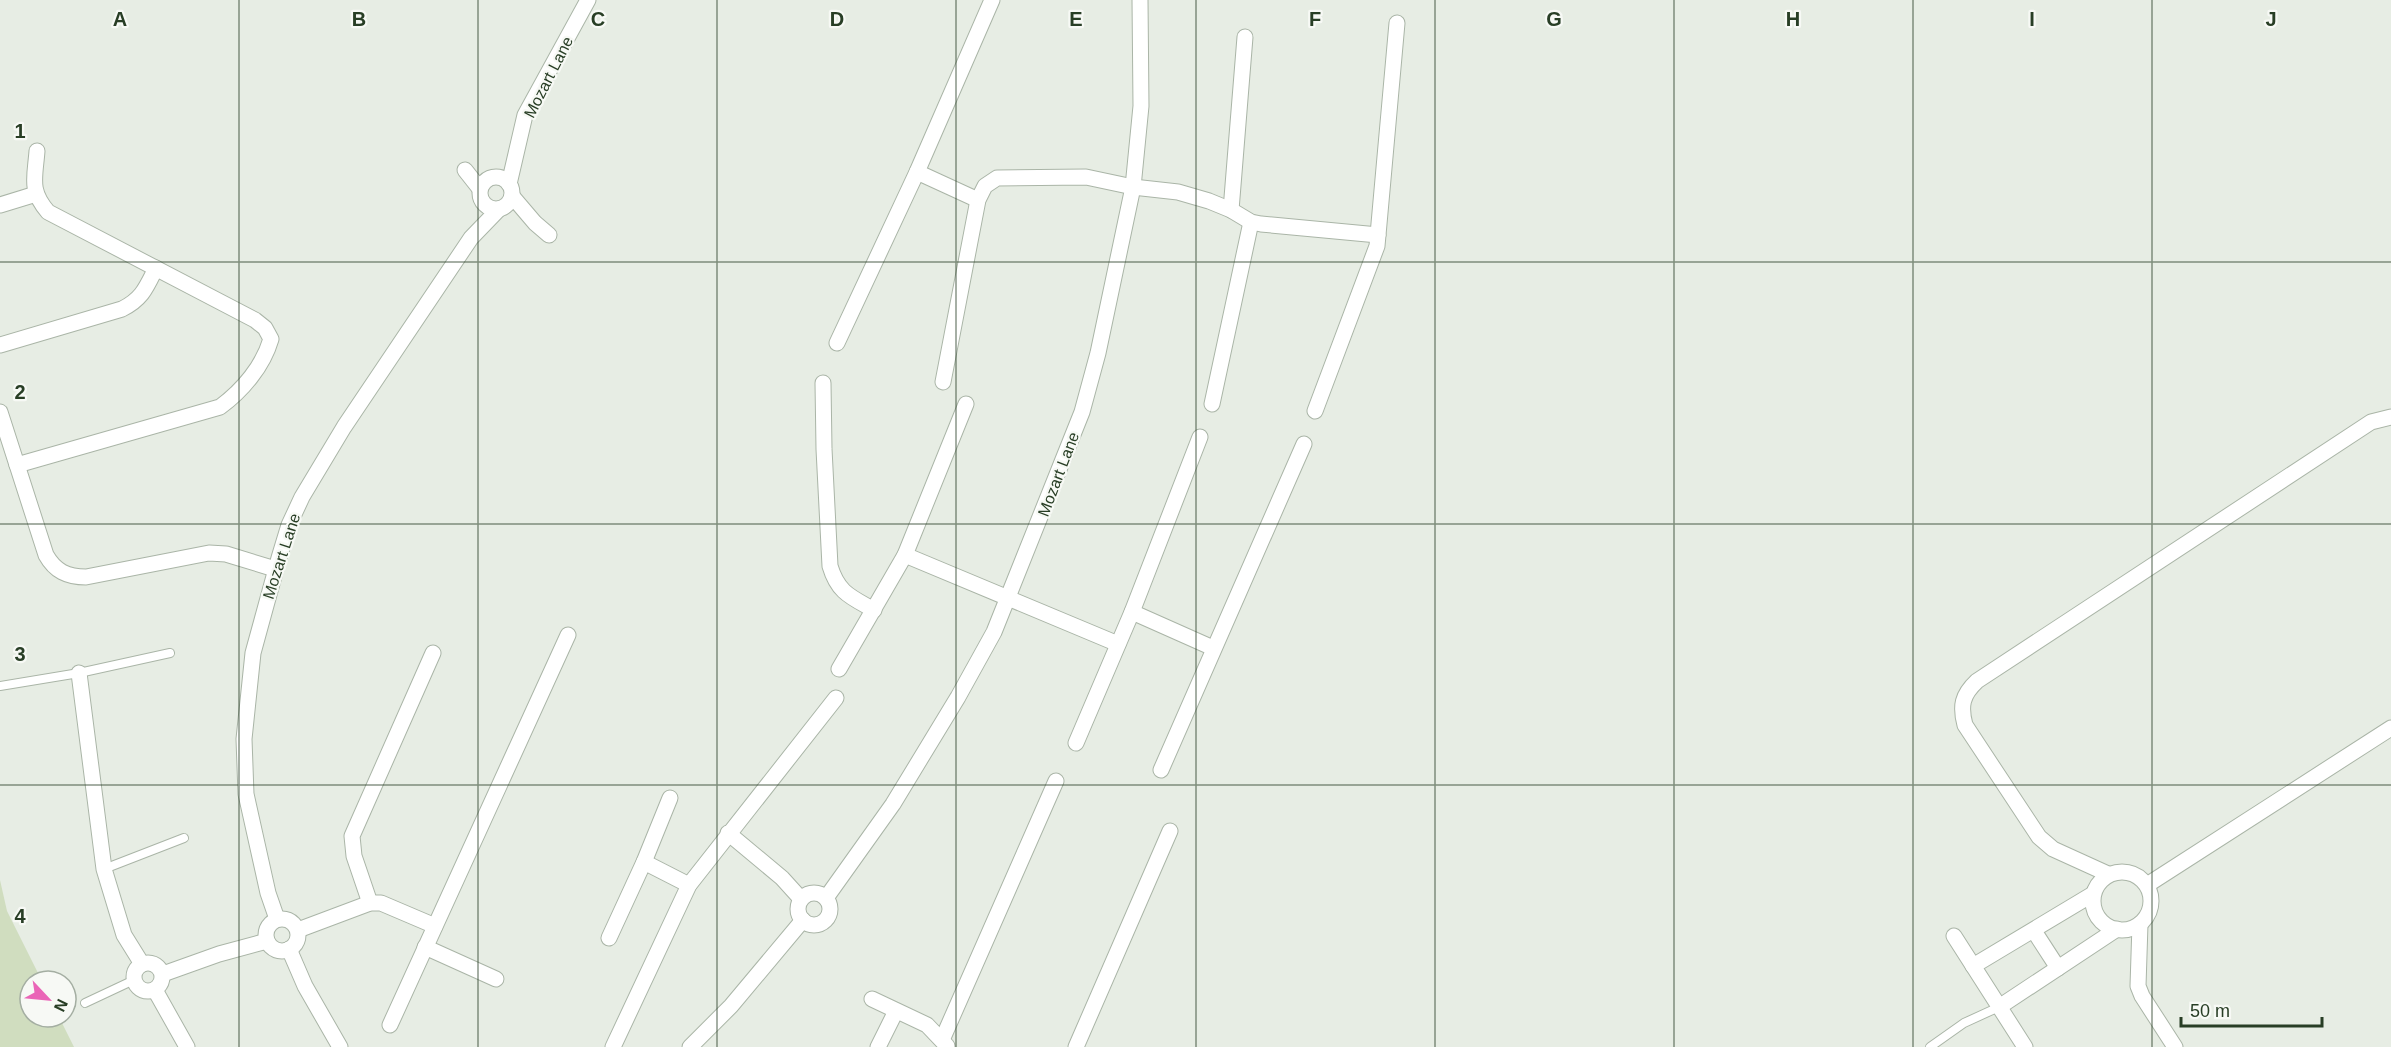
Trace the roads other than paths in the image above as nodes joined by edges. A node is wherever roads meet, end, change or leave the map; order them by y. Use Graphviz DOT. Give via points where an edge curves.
graph roads {
  1 [pos="588,0"];
  2 [pos="992,0"];
  3 [pos="1140,0"];
  4 [pos="1397,23"];
  5 [pos="1245,37"];
  6 [pos="37,151"];
  7 [pos="466,171"];
  8 [pos="917,172"];
  9 [pos="495,186"];
  10 [pos="1133,187"];
  11 [pos="36,194"];
  12 [pos="978,201"];
  13 [pos="0,205"];
  14 [pos="500,209"];
  15 [pos="1231,210"];
  16 [pos="1251,222"];
  17 [pos="534,223"];
  18 [pos="549,235"];
  19 [pos="1378,235"];
  20 [pos="471,238"];
  21 [pos="156,268"];
  22 [pos="837,343"];
  23 [pos="0,345"];
  24 [pos="823,382"];
  25 [pos="943,382"];
  26 [pos="966,404"];
  27 [pos="1212,404"];
  28 [pos="1315,411"];
  29 [pos="0,412"];
  30 [pos="2391,417"];
  31 [pos="1200,437"];
  32 [pos="1304,444"];
  33 [pos="17,465"];
  34 [pos="905,555"];
  35 [pos="275,569"];
  36 [pos="1008,599"];
  37 [pos="874,610"];
  38 [pos="1132,612"];
  39 [pos="568,635"];
  40 [pos="1118,644"];
  41 [pos="1213,648"];
  42 [pos="170,653"];
  43 [pos="433,653"];
  44 [pos="839,669"];
  45 [pos="79,673"];
  46 [pos="0,686"];
  47 [pos="836,699"];
  48 [pos="2391,728"];
  49 [pos="1076,743"];
  50 [pos="1161,770"];
  51 [pos="1056,781"];
  52 [pos="670,798"];
  53 [pos="1170,831"];
  54 [pos="728,833"];
  55 [pos="184,838"];
  56 [pos="644,862"];
  57 [pos="104,869"];
  58 [pos="2108,874"];
  59 [pos="688,885"];
  60 [pos="2147,885"];
  61 [pos="2093,894"];
  62 [pos="826,897"];
  63 [pos="801,900"];
  64 [pos="370,903"];
  65 [pos="277,919"];
  66 [pos="803,920"];
  67 [pos="2140,924"];
  68 [pos="435,926"];
  69 [pos="2117,929"];
  70 [pos="298,930"];
  71 [pos="2034,931"];
  72 [pos="1954,936"];
  73 [pos="609,938"];
  74 [pos="267,941"];
  75 [pos="425,947"];
  76 [pos="289,949"];
  77 [pos="142,964"];
  78 [pos="1973,966"];
  79 [pos="2058,968"];
  80 [pos="163,974"];
  81 [pos="496,979"];
  82 [pos="134,980"];
  83 [pos="154,990"];
  84 [pos="872,999"];
  85 [pos="85,1003"];
  86 [pos="1999,1007"];
  87 [pos="896,1011"];
  88 [pos="390,1025"];
  89 [pos="945,1044"];
  90 [pos="187,1047"];
  91 [pos="340,1047"];
  92 [pos="613,1047"];
  93 [pos="690,1047"];
  94 [pos="878,1047"];
  95 [pos="1076,1047"];
  96 [pos="1930,1047"];
  97 [pos="2025,1047"];
  98 [pos="2175,1047"];
  1 -- 9 [label="street, Mozart Lane" via="525,116 516,158"];
  2 -- 8 [label="street"];
  3 -- 10 [label="street, Mozart Lane" via="1141,106"];
  4 -- 19 [label="street"];
  5 -- 15 [label="street"];
  6 -- 11 [label="street"];
  7 -- 9 [label="street"];
  8 -- 12 [label="street"];
  8 -- 22 [label="street"];
  9 -- 14 [label="street" via="509,203"];
  9 -- 14 [label="street" via="481,200 489,208"];
  9 -- 17 [label="street"];
  9 -- 20 [label="street"];
  10 -- 12 [label="street" via="1086,177 1003,177 985,186"];
  10 -- 15 [label="street" via="1189,194"];
  10 -- 36 [label="street, Mozart Lane" via="1082,412"];
  11 -- 13 [label="street"];
  11 -- 21 [label="street" via="48,212"];
  12 -- 25 [label="street"];
  14 -- 17 [label="street"];
  14 -- 20 [label="street"];
  15 -- 16 [label="street"];
  16 -- 19 [label="street"];
  16 -- 27 [label="street"];
  17 -- 18 [label="street"];
  19 -- 28 [label="street" via="1366,280"];
  20 -- 35 [label="street, Mozart Lane" via="313,479 289,525"];
  21 -- 23 [label="street" via="135,303"];
  21 -- 33 [label="street" via="255,320 271,339 266,355 236,395 220,406"];
  24 -- 37 [label="street" via="830,566 839,588"];
  26 -- 34 [label="street"];
  29 -- 33 [label="street"];
  30 -- 58 [label="street" via="2371,422 1967,690 1962,707 1965,725 2039,837 2053,849"];
  31 -- 38 [label="street"];
  32 -- 41 [label="street"];
  33 -- 35 [label="street" via="46,555 62,573 86,577 209,553 226,554"];
  34 -- 36 [label="street"];
  34 -- 37 [label="street"];
  35 -- 65 [label="street, Mozart Lane" via="253,653 244,756 246,794"];
  36 -- 40 [label="street"];
  36 -- 62 [label="street, Mozart Lane" via="982,653 898,795"];
  37 -- 44 [label="street"];
  38 -- 40 [label="street"];
  38 -- 41 [label="street"];
  39 -- 68 [label="street"];
  40 -- 49 [label="street"];
  41 -- 50 [label="street"];
  42 -- 45 [label="lane"];
  43 -- 64 [label="street" via="352,836 354,856"];
  45 -- 46 [label="lane"];
  45 -- 57 [label="street"];
  47 -- 54 [label="street"];
  48 -- 60 [label="street"];
  51 -- 89 [label="street"];
  52 -- 56 [label="street"];
  53 -- 95 [label="street"];
  54 -- 59 [label="street"];
  54 -- 63 [label="street" via="782,878"];
  55 -- 57 [label="lane"];
  56 -- 59 [label="street"];
  56 -- 73 [label="street"];
  57 -- 77 [label="street" via="124,935"];
  58 -- 60 [label="street" via="2127,871"];
  58 -- 61 [label="street"];
  59 -- 92 [label="street"];
  60 -- 67 [label="street" via="2151,908"];
  61 -- 69 [label="street" via="2097,917"];
  61 -- 71 [label="street"];
  62 -- 63 [label="street" via="814,892"];
  62 -- 66 [label="street" via="831,909 827,919 818,925"];
  63 -- 66 [label="street" via="798,910"];
  64 -- 68 [label="street" via="381,903"];
  64 -- 70 [label="street"];
  65 -- 70 [label="street" via="287,919"];
  65 -- 74 [label="street" via="266,931"];
  66 -- 93 [label="street" via="731,1006"];
  67 -- 69 [label="street"];
  67 -- 98 [label="street" via="2138,986"];
  68 -- 75 [label="street"];
  69 -- 79 [label="street"];
  70 -- 76 [label="street" via="298,940"];
  71 -- 78 [label="street"];
  71 -- 79 [label="street"];
  72 -- 78 [label="street"];
  74 -- 76 [label="street" via="275,950"];
  74 -- 80 [label="street"];
  75 -- 81 [label="street"];
  75 -- 88 [label="street"];
  76 -- 91 [label="street" via="304,986"];
  77 -- 80 [label="street" via="155,964"];
  77 -- 82 [label="street"];
  78 -- 86 [label="street"];
  79 -- 86 [label="street"];
  80 -- 83 [label="street" via="160,986"];
  82 -- 83 [label="street" via="142,990"];
  82 -- 85 [label="lane"];
  83 -- 90 [label="street"];
  84 -- 87 [label="street"];
  86 -- 96 [label="lane" via="1964,1023"];
  86 -- 97 [label="street"];
  87 -- 89 [label="street" via="927,1024"];
  87 -- 94 [label="street"];
}
